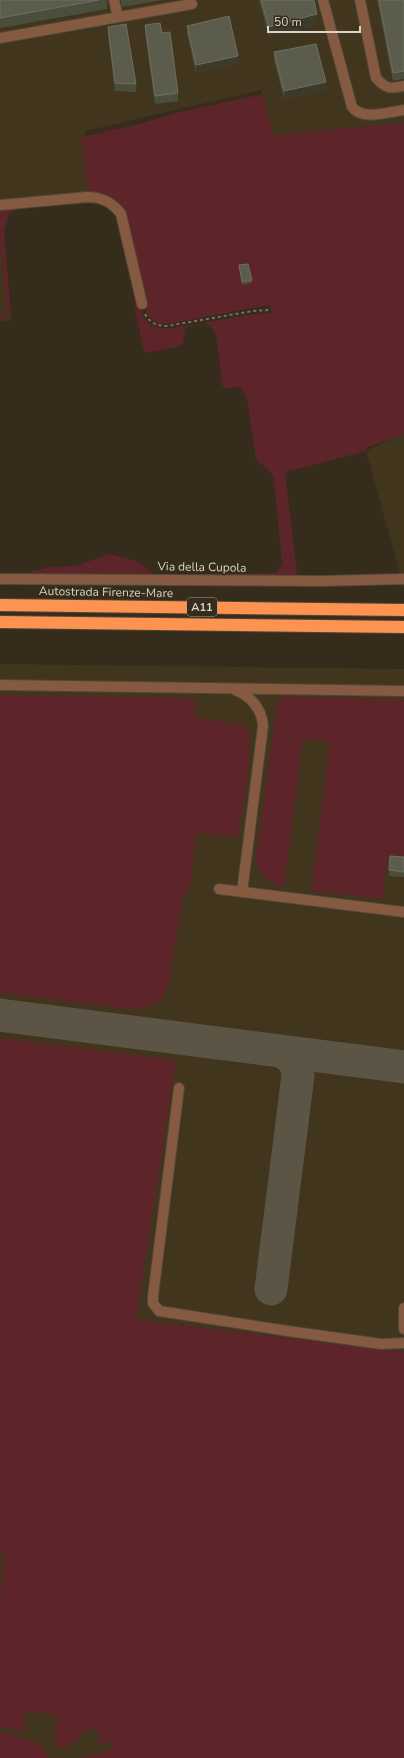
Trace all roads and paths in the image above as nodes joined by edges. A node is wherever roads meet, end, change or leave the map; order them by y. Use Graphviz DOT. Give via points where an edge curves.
graph roads {
  1 [pos="114,0"];
  2 [pos="323,0"];
  3 [pos="360,0"];
  4 [pos="192,4"];
  5 [pos="118,17"];
  6 [pos="0,38"];
  7 [pos="404,86"];
  8 [pos="404,110"];
  9 [pos="0,205"];
  10 [pos="142,304"];
  11 [pos="269,310"];
  12 [pos="0,579"];
  13 [pos="404,579"];
  14 [pos="0,605"];
  15 [pos="404,610"];
  16 [pos="0,622"];
  17 [pos="404,627"];
  18 [pos="0,685"];
  19 [pos="232,689"];
  20 [pos="404,691"];
  21 [pos="219,889"];
  22 [pos="242,892"];
  23 [pos="404,912"];
  24 [pos="179,1088"];
  25 [pos="404,1308"];
  26 [pos="404,1329"];
  27 [pos="404,1343"];
  1 -- 5 [label="street"];
  2 -- 8 [label="street" via="354,110 362,115"];
  3 -- 7 [label="street" via="376,78 384,86"];
  4 -- 5 [label="street"];
  5 -- 6 [label="street"];
  9 -- 10 [label="street" via="87,197 108,201 115,206 122,218"];
  10 -- 11 [label="path" via="148,319 162,326"];
  12 -- 13 [label="street, Via della Cupola" via="322,582"];
  14 -- 15 [label="highway, Autostrada Firenze-Mare / A11"];
  16 -- 17 [label="highway, A11"];
  18 -- 19 [label="street"];
  19 -- 20 [label="street"];
  19 -- 22 [label="street" via="253,701 262,714 263,726"];
  21 -- 22 [label="street"];
  22 -- 23 [label="street"];
  24 -- 27 [label="street" via="153,1296 153,1303 159,1311 381,1344"];
  25 -- 26 [label="street"];
}
